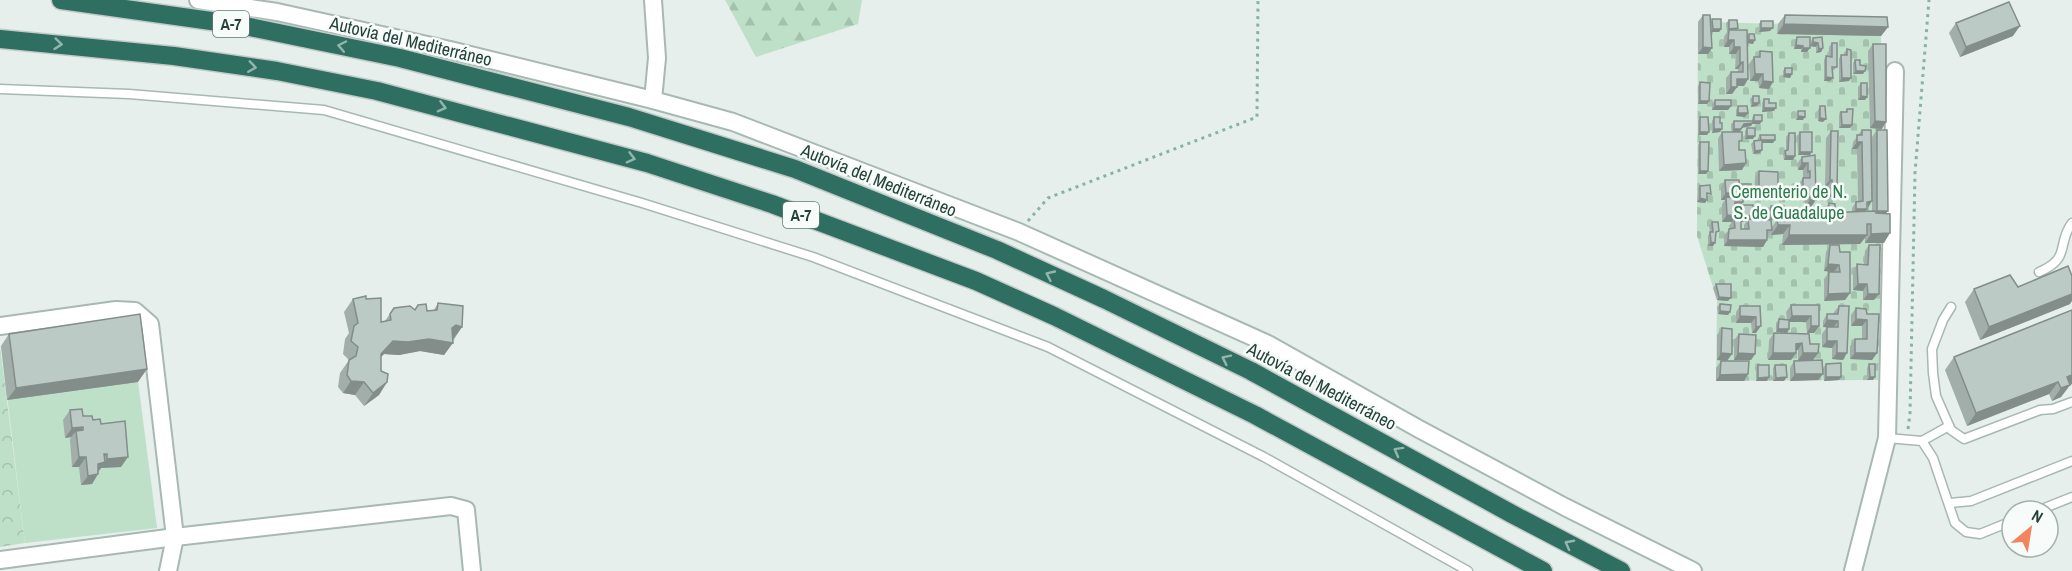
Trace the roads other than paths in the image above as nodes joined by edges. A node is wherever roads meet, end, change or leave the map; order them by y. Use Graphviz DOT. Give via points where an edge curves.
graph roads {
  1 [pos="61,0"];
  2 [pos="198,0"];
  3 [pos="654,0"];
  4 [pos="0,39"];
  5 [pos="1895,71"];
  6 [pos="0,89"];
  7 [pos="653,100"];
  8 [pos="2072,223"];
  9 [pos="2039,272"];
  10 [pos="1951,307"];
  11 [pos="0,326"];
  12 [pos="2072,402"];
  13 [pos="1949,426"];
  14 [pos="1887,438"];
  15 [pos="1922,441"];
  16 [pos="2072,460"];
  17 [pos="1950,503"];
  18 [pos="2000,526"];
  19 [pos="175,537"];
  20 [pos="0,560"];
  21 [pos="168,571"];
  22 [pos="472,571"];
  23 [pos="1467,571"];
  24 [pos="1543,571"];
  25 [pos="1621,571"];
  26 [pos="1693,571"];
  27 [pos="1853,571"];
  25 -- 1 [label="highway, Autovía del Mediterráneo / A-7, one-way" via="1251,371 1136,315 997,250 795,169 628,117 400,57 240,25"];
  2 -- 7 [label="street" via="277,12"];
  3 -- 7 [label="street" via="657,58"];
  4 -- 24 [label="highway, A-7, one-way" via="197,59 377,91 647,163 772,204 976,281 1054,316 1255,415"];
  5 -- 14 [label="street"];
  6 -- 23 [label="lane" via="129,94 324,110 642,202 813,257 1048,347 1264,457"];
  7 -- 26 [label="street" via="733,122 1019,232 1268,344 1565,507"];
  8 -- 9 [label="lane" via="2060,256 2053,266"];
  10 -- 13 [label="lane" via="1932,349 1936,396"];
  11 -- 19 [label="street" via="116,310 135,311 150,324"];
  12 -- 13 [label="lane" via="1964,439"];
  13 -- 15 [label="lane"];
  14 -- 15 [label="lane"];
  14 -- 27 [label="street"];
  15 -- 17 [label="lane" via="1933,458"];
  16 -- 17 [label="lane" via="1971,501"];
  17 -- 18 [label="lane" via="1955,523 1966,532 1980,534"];
  19 -- 20 [label="street"];
  19 -- 21 [label="street"];
  19 -- 22 [label="street" via="451,506 466,510"];
}
